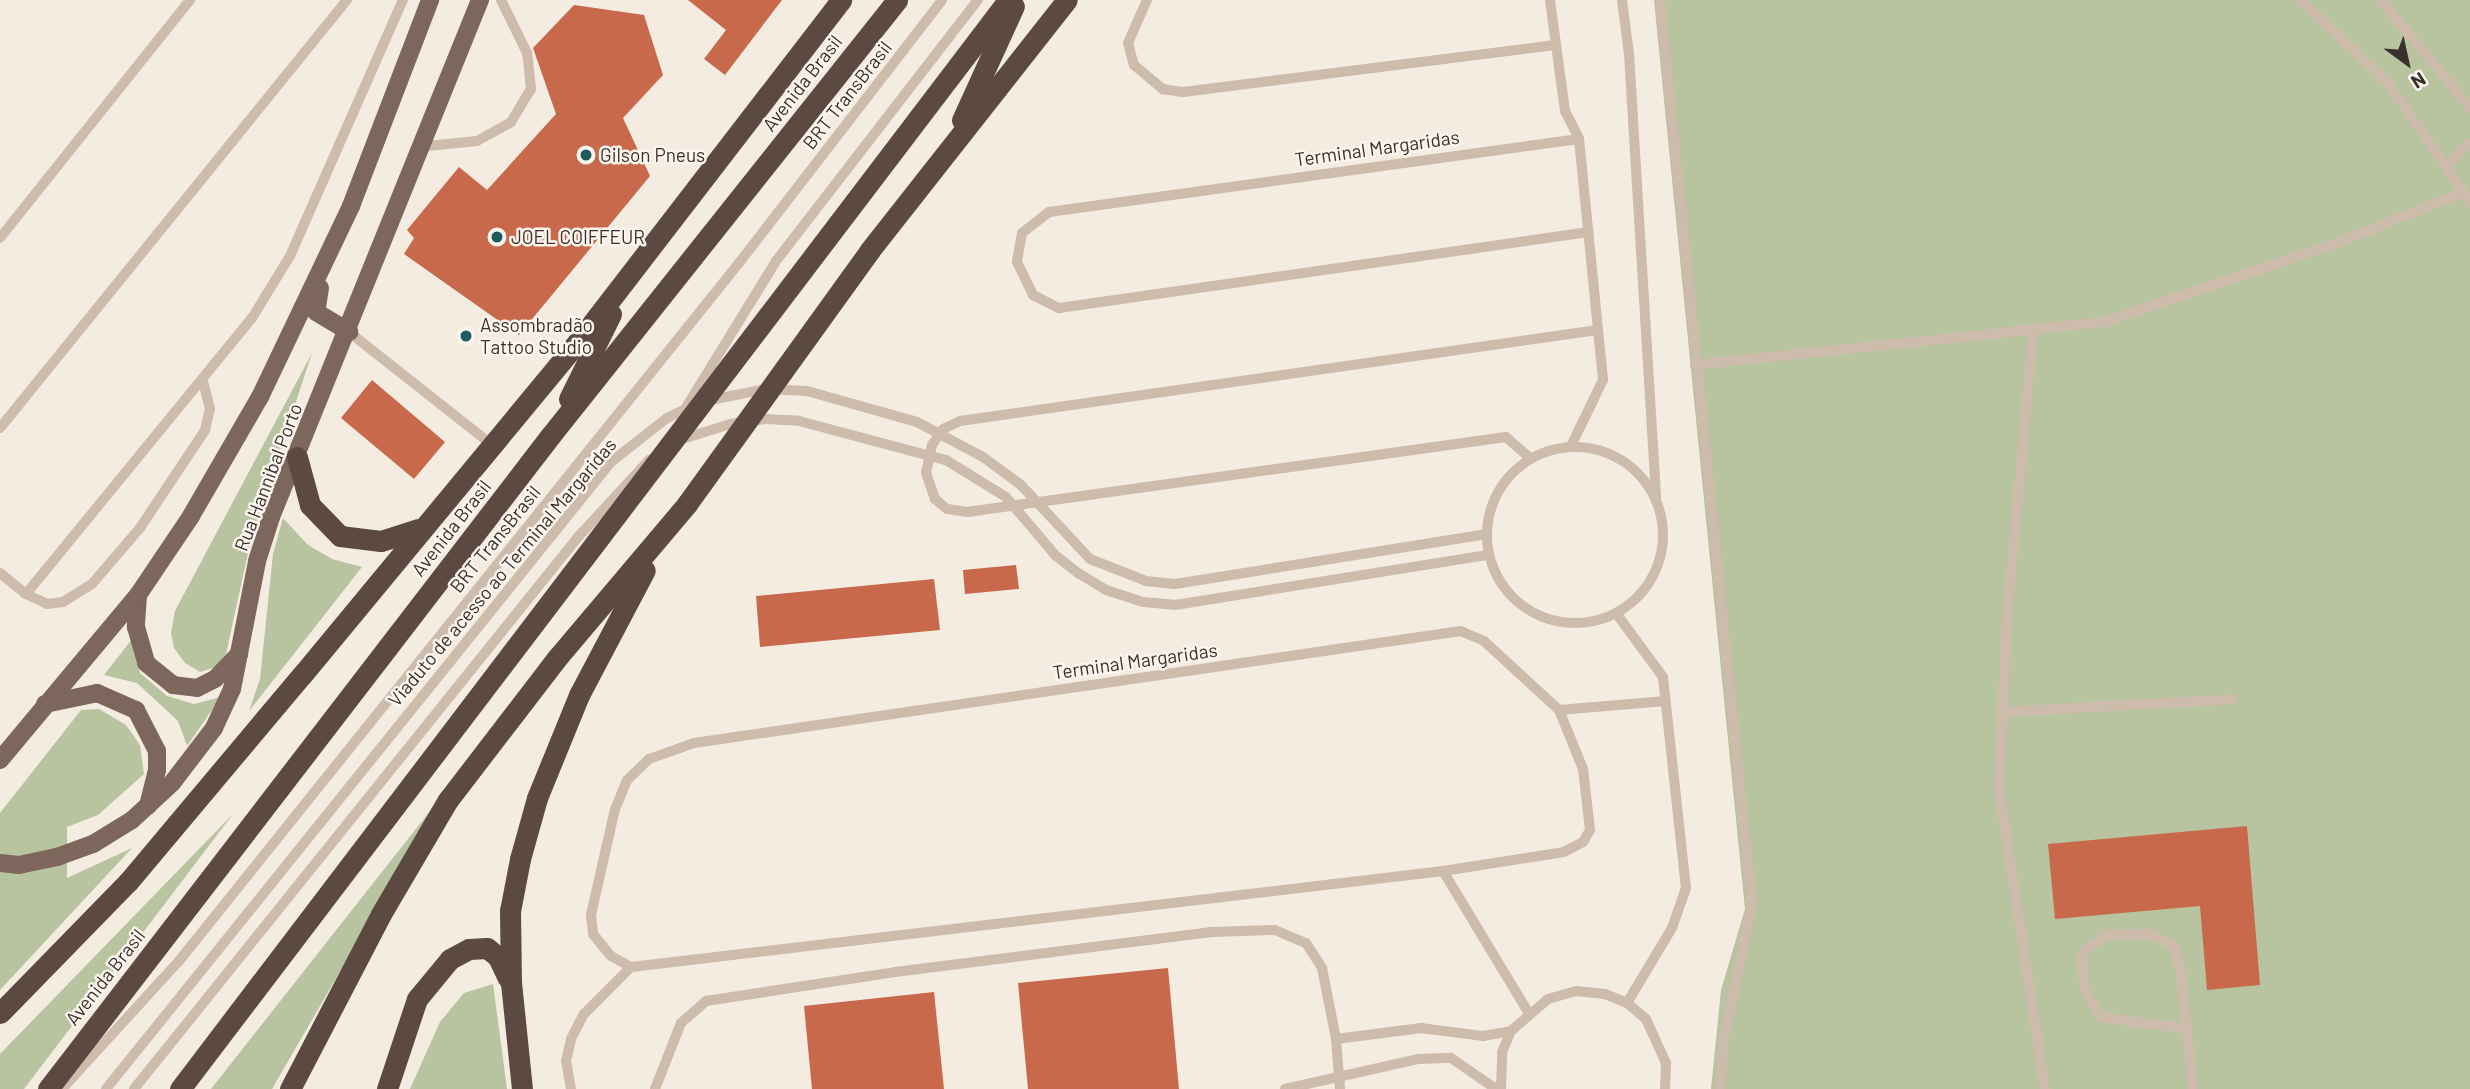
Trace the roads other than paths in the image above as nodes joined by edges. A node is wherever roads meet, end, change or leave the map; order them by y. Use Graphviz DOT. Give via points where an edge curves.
graph roads {
  1 [pos="190,0"];
  2 [pos="347,0"];
  3 [pos="403,0"];
  4 [pos="430,0"];
  5 [pos="480,0"];
  6 [pos="501,0"];
  7 [pos="841,0"];
  8 [pos="897,0"];
  9 [pos="943,0"];
  10 [pos="978,0"];
  11 [pos="1008,0"];
  12 [pos="1017,0"];
  13 [pos="1067,0"];
  14 [pos="1147,0"];
  15 [pos="1550,0"];
  16 [pos="1622,0"];
  17 [pos="1660,0"];
  18 [pos="2301,0"];
  19 [pos="2381,0"];
  20 [pos="1555,45"];
  21 [pos="2470,108"];
  22 [pos="1579,139"];
  23 [pos="2470,143"];
  24 [pos="417,147"];
  25 [pos="946,153"];
  26 [pos="2448,165"];
  27 [pos="2467,197"];
  28 [pos="351,206"];
  29 [pos="1589,232"];
  30 [pos="0,238"];
  31 [pos="631,271"];
  32 [pos="1598,330"];
  33 [pos="2033,331"];
  34 [pos="349,332"];
  35 [pos="1695,365"];
  36 [pos="204,381"];
  37 [pos="0,428"];
  38 [pos="551,436"];
  39 [pos="491,444"];
  40 [pos="1571,446"];
  41 [pos="297,457"];
  42 [pos="1530,458"];
  43 [pos="643,477"];
  44 [pos="1656,497"];
  45 [pos="687,504"];
  46 [pos="420,528"];
  47 [pos="1487,534"];
  48 [pos="1488,555"];
  49 [pos="0,573"];
  50 [pos="26,594"];
  51 [pos="138,595"];
  52 [pos="1616,613"];
  53 [pos="243,648"];
  54 [pos="2233,699"];
  55 [pos="1666,701"];
  56 [pos="45,704"];
  57 [pos="1559,710"];
  58 [pos="2003,712"];
  59 [pos="0,760"];
  60 [pos="148,806"];
  61 [pos="0,863"];
  62 [pos="1443,872"];
  63 [pos="631,967"];
  64 [pos="511,983"];
  65 [pos="1627,1003"];
  66 [pos="1528,1012"];
  67 [pos="0,1013"];
  68 [pos="2186,1029"];
  69 [pos="1511,1031"];
  70 [pos="1336,1039"];
  71 [pos="1341,1075"];
  72 [pos="48,1089"];
  73 [pos="61,1089"];
  74 [pos="106,1089"];
  75 [pos="134,1089"];
  76 [pos="180,1089"];
  77 [pos="290,1089"];
  78 [pos="387,1089"];
  79 [pos="522,1089"];
  80 [pos="571,1089"];
  81 [pos="655,1089"];
  82 [pos="1285,1089"];
  83 [pos="1340,1089"];
  84 [pos="1499,1089"];
  85 [pos="1665,1089"];
  86 [pos="1720,1089"];
  87 [pos="2045,1089"];
  88 [pos="2193,1089"];
  1 -- 30 [label="lane"];
  2 -- 37 [label="lane"];
  3 -- 36 [label="lane" via="290,256 252,318"];
  4 -- 28 [label="main road, Rua Hannibal Porto"];
  5 -- 24 [label="main road, Rua Hannibal Porto"];
  6 -- 24 [label="lane" via="527,53 531,89 511,121 477,141"];
  7 -- 31 [label="highway, Avenida Brasil"];
  8 -- 38 [label="highway, Avenida Brasil"];
  9 -- 73 [label="lane, BRT TransBrasil" via="179,961"];
  10 -- 43 [label="lane" via="776,261"];
  11 -- 43 [label="highway"];
  12 -- 25 [label="highway"];
  13 -- 25 [label="highway"];
  14 -- 20 [label="lane" via="1128,43 1135,65 1163,89 1182,92"];
  15 -- 20 [label="lane"];
  16 -- 44 [label="lane"];
  17 -- 35 [label="lane"];
  18 -- 26 [label="lane" via="2388,83"];
  19 -- 21 [label="lane"];
  20 -- 22 [label="lane" via="1565,111"];
  22 -- 29 [label="lane"];
  22 -- 29 [label="lane, Terminal Margaridas" via="1049,212 1022,233 1017,262 1033,295 1059,308"];
  23 -- 26 [label="lane"];
  24 -- 34 [label="main road, Rua Hannibal Porto"];
  25 -- 45 [label="highway" via="870,250"];
  26 -- 27 [label="lane"];
  27 -- 33 [label="lane" via="2105,322"];
  28 -- 34 [label="main road" via="314,303 319,315"];
  28 -- 51 [label="main road, Rua Hannibal Porto" via="260,397 191,516"];
  29 -- 32 [label="lane"];
  31 -- 38 [label="highway"];
  31 -- 39 [label="highway, Avenida Brasil"];
  32 -- 40 [label="lane" via="1604,380"];
  32 -- 42 [label="lane" via="960,421 937,437 926,473 935,499 947,509 967,512 1506,437"];
  33 -- 35 [label="lane"];
  33 -- 58 [label="lane"];
  34 -- 39 [label="lane"];
  34 -- 41 [label="main road, Rua Hannibal Porto"];
  35 -- 86 [label="lane" via="1752,905 1724,1039"];
  36 -- 50 [label="lane"];
  36 -- 50 [label="lane" via="210,409 205,430 139,528 79,595 47,604"];
  38 -- 72 [label="highway, Avenida Brasil"];
  39 -- 46 [label="highway, Avenida Brasil"];
  40 -- 42 [label="lane"];
  40 -- 44 [label="lane" via="1621,458 1642,475"];
  41 -- 46 [label="highway" via="310,505 340,536 381,541"];
  41 -- 53 [label="main road, Rua Hannibal Porto" via="257,561"];
  42 -- 47 [label="lane" via="1507,478 1492,505"];
  43 -- 76 [label="highway"];
  44 -- 52 [label="lane" via="1663,549 1654,575 1638,597"];
  45 -- 64 [label="highway" via="603,645 537,798 510,912"];
  45 -- 77 [label="highway" via="557,658 448,800 381,914"];
  46 -- 67 [label="highway, Avenida Brasil" via="128,882"];
  47 -- 48 [label="lane"];
  47 -- 74 [label="lane, Viaduto de acesso ao Terminal Margaridas" via="1175,584 1146,581 1090,559 1021,485 983,457 917,422 807,391 766,389 700,402 667,418 611,462"];
  48 -- 52 [label="lane" via="1499,580 1516,600 1538,615 1590,622"];
  48 -- 75 [label="lane, Viaduto de acesso ao Terminal Margaridas" via="1175,605 1143,602 1106,590 1077,573 1055,555 1006,498 946,460 799,421 765,419 675,441 630,476"];
  49 -- 50 [label="lane"];
  51 -- 53 [label="main road" via="136,627 146,663 173,685 197,688 215,680"];
  51 -- 56 [label="main road, Rua Hannibal Porto"];
  52 -- 55 [label="lane" via="1663,677"];
  53 -- 60 [label="main road, Rua Hannibal Porto" via="232,689 214,727 194,758"];
  54 -- 58 [label="lane"];
  55 -- 57 [label="lane"];
  55 -- 65 [label="lane" via="1686,888 1672,928"];
  56 -- 59 [label="main road, Rua Hannibal Porto"];
  56 -- 60 [label="main road" via="97,694 136,710 157,751 158,770"];
  57 -- 62 [label="lane, Terminal Margaridas" via="1583,769 1590,830 1583,842 1564,852"];
  57 -- 63 [label="lane, Terminal Margaridas" via="1484,641 1461,631 694,743 649,759 626,780 615,808 591,915 593,934 611,956"];
  58 -- 87 [label="lane" via="1999,789"];
  60 -- 61 [label="main road, Rua Hannibal Porto" via="93,844 57,857"];
  62 -- 63 [label="lane, Terminal Margaridas"];
  62 -- 66 [label="lane"];
  63 -- 80 [label="lane" via="584,1014 571,1039 566,1061"];
  64 -- 78 [label="highway" via="498,957 487,948 468,949 450,959 418,999"];
  64 -- 79 [label="highway"];
  65 -- 66 [label="lane" via="1605,994 1576,991 1548,999"];
  65 -- 85 [label="lane" via="1646,1019 1659,1040 1666,1063"];
  66 -- 69 [label="lane"];
  68 -- 68 [label="lane" via="2177,958 2165,938 2106,935 2082,953 2084,989 2101,1017"];
  68 -- 88 [label="lane"];
  69 -- 70 [label="lane" via="1483,1036 1421,1028"];
  69 -- 84 [label="lane" via="1502,1052"];
  70 -- 71 [label="lane"];
  70 -- 81 [label="lane" via="1322,968 1306,943 1275,929 1212,932 809,983 706,1001 681,1023"];
  71 -- 82 [label="lane"];
  71 -- 83 [label="lane"];
  71 -- 84 [label="lane" via="1418,1059 1451,1058"];
}
